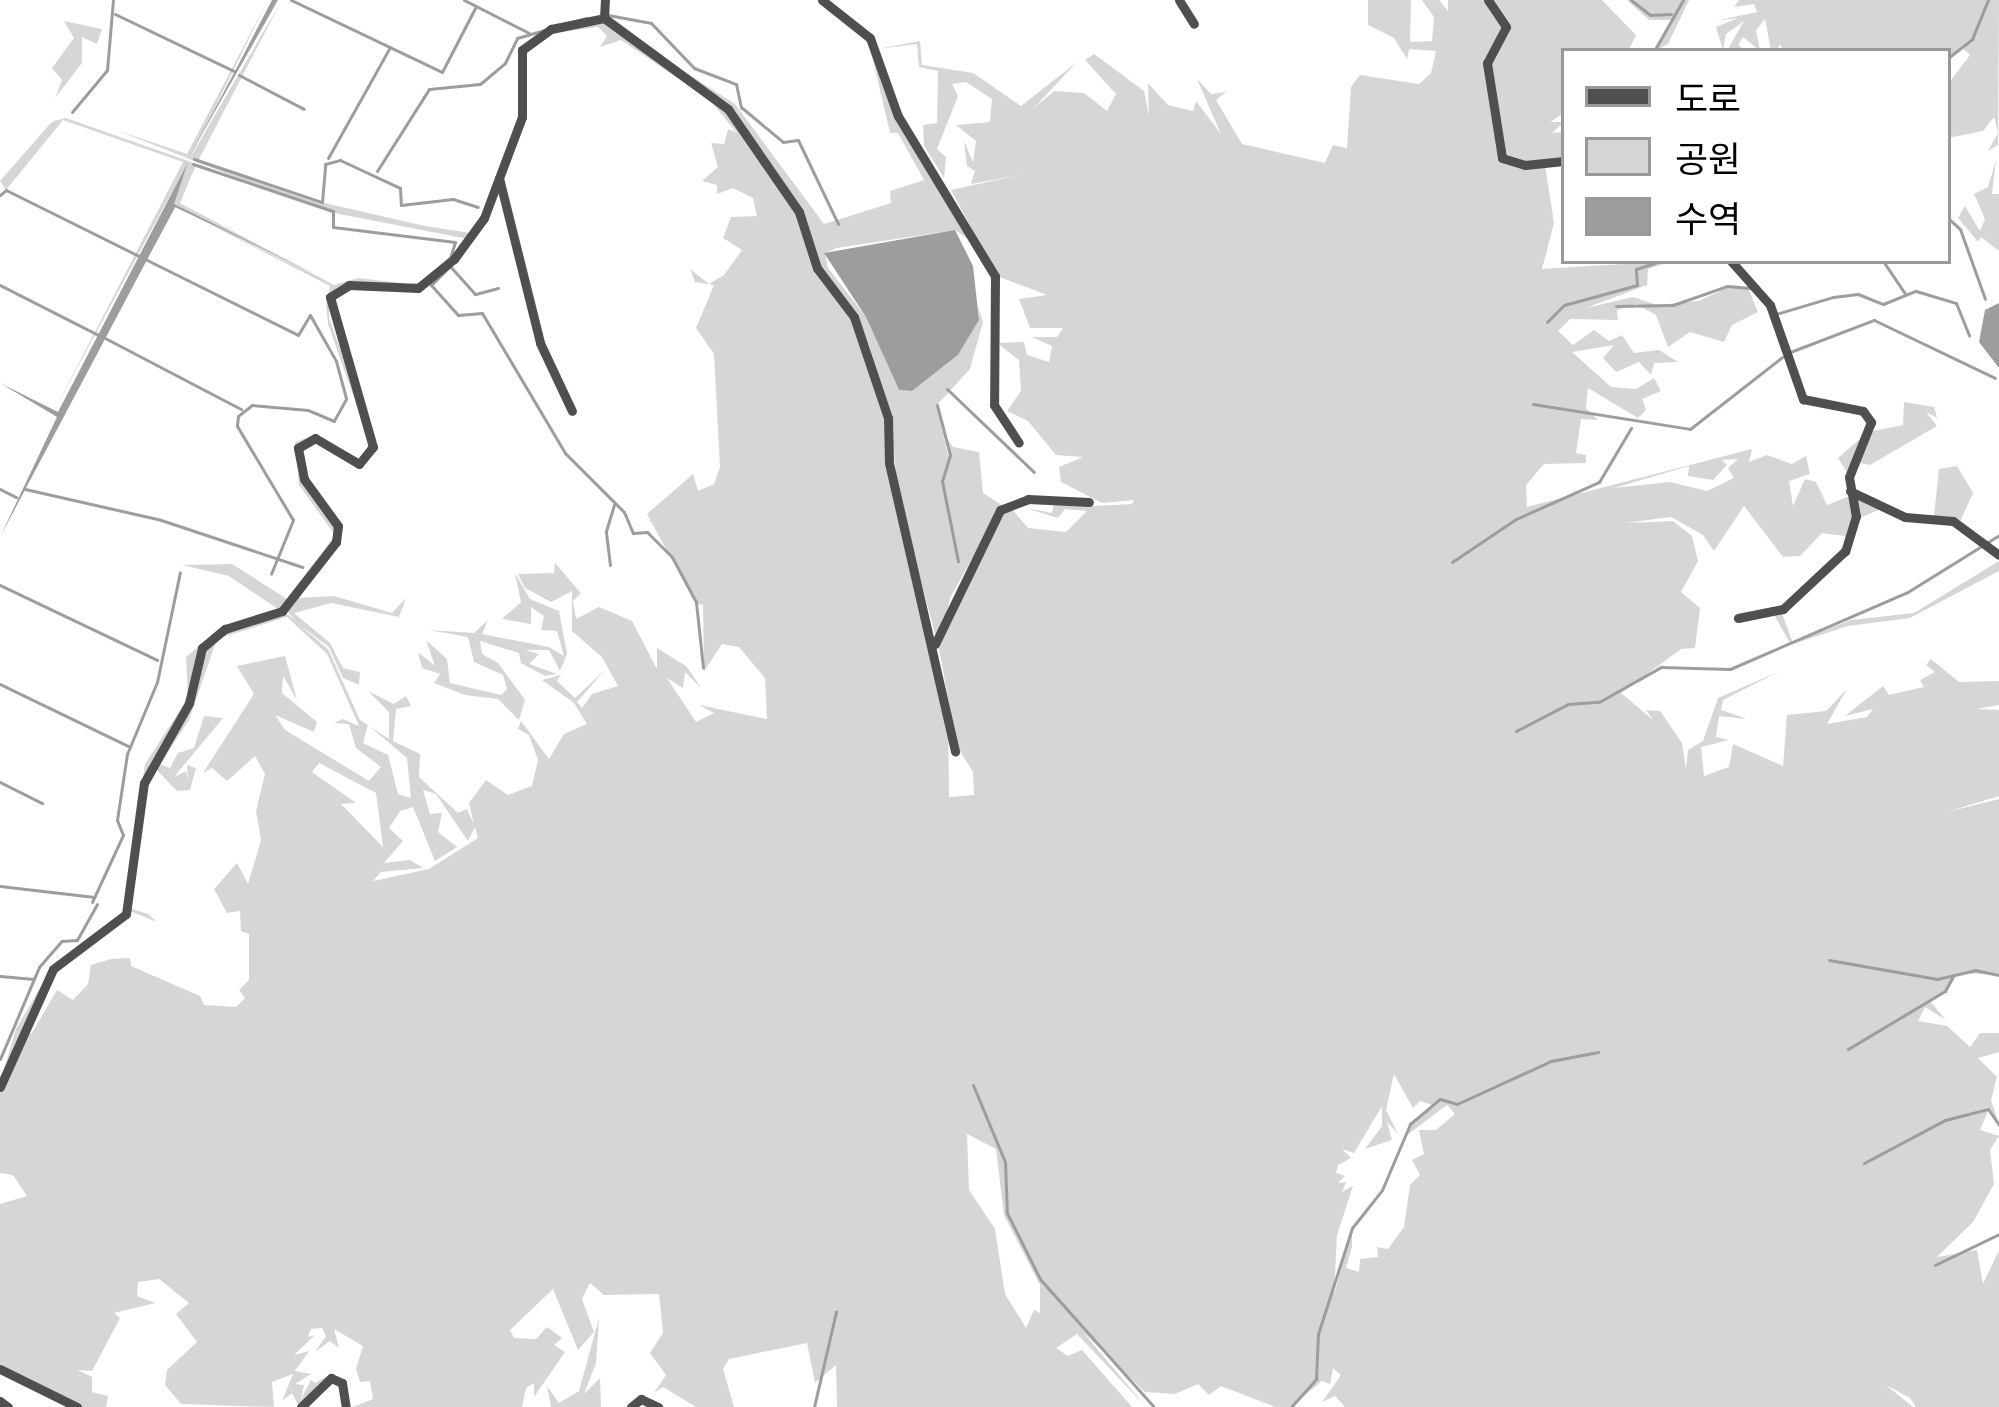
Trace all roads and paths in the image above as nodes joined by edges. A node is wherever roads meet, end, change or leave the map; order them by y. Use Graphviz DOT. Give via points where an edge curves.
graph roads {
  1 [pos="605,0"];
  2 [pos="822,0"];
  3 [pos="1179,0"];
  4 [pos="1488,0"];
  5 [pos="604,18"];
  6 [pos="1194,24"];
  7 [pos="1561,161"];
  8 [pos="499,178"];
  9 [pos="1734,264"];
  10 [pos="572,411"];
  11 [pos="1018,443"];
  12 [pos="1850,491"];
  13 [pos="1089,502"];
  14 [pos="1999,555"];
  15 [pos="1738,619"];
  16 [pos="935,644"];
  17 [pos="955,752"];
  18 [pos="0,1087"];
  19 [pos="0,1369"];
  20 [pos="0,1401"];
  21 [pos="8,1407"];
  22 [pos="77,1407"];
  23 [pos="301,1407"];
  24 [pos="346,1407"];
  25 [pos="631,1407"];
  26 [pos="658,1407"];
  1 -- 5 [label="street"];
  2 -- 11 [label="street" via="871,38 898,116 995,276 994,405"];
  3 -- 6 [label="street"];
  4 -- 7 [label="street" via="1506,27 1487,63 1502,158"];
  5 -- 8 [label="street" via="550,29 525,46 523,111"];
  5 -- 16 [label="street" via="724,106 799,212 817,268 868,351"];
  8 -- 10 [label="street" via="540,343"];
  8 -- 18 [label="street" via="475,236 430,282 410,289 350,285 330,297 373,447 359,464 315,438 298,448 304,479 338,526 336,542 282,611 225,629 202,648 194,691 144,783 126,914 53,969"];
  9 -- 12 [label="street" via="1770,305 1803,399 1870,416"];
  12 -- 14 [label="street" via="1905,517 1954,521"];
  12 -- 15 [label="street" via="1856,516 1841,555 1784,609"];
  13 -- 16 [label="street" via="1028,499 1000,509"];
  16 -- 17 [label="street"];
  19 -- 22 [label="street"];
  20 -- 21 [label="street"];
  23 -- 24 [label="street" via="332,1378 342,1383"];
  25 -- 26 [label="street" via="641,1399"];
}
